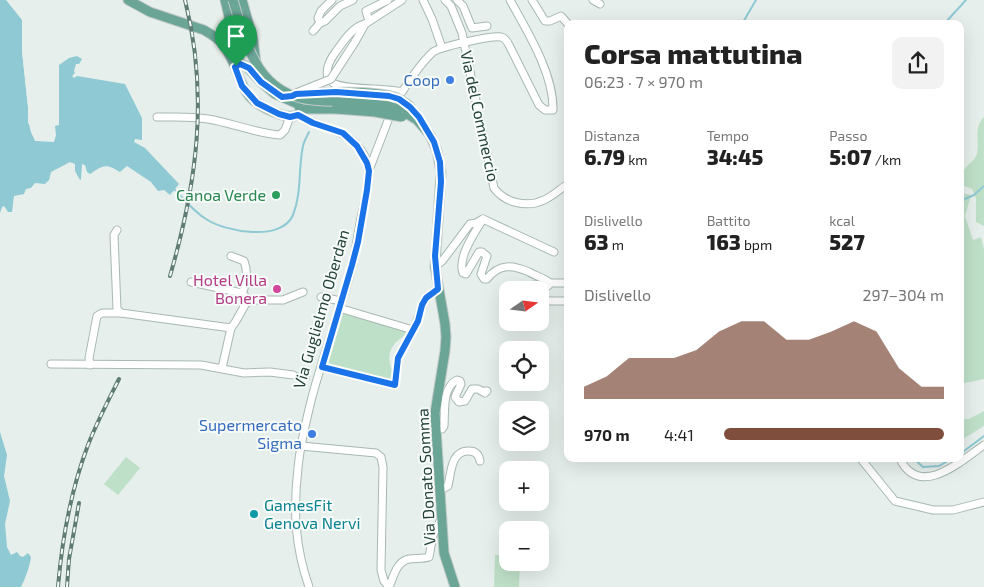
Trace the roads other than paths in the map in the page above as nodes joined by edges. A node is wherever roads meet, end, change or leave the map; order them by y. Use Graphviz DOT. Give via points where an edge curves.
graph roads {
  1 [pos="128,0"];
  2 [pos="225,0"];
  3 [pos="233,0"];
  4 [pos="242,0"];
  5 [pos="332,0"];
  6 [pos="353,0"];
  7 [pos="388,0"];
  8 [pos="402,0"];
  9 [pos="423,0"];
  10 [pos="445,0"];
  11 [pos="457,0"];
  12 [pos="510,0"];
  13 [pos="532,0"];
  14 [pos="593,0"];
  15 [pos="600,4"];
  16 [pos="564,20"];
  17 [pos="320,22"];
  18 [pos="367,22"];
  19 [pos="488,26"];
  20 [pos="313,31"];
  21 [pos="464,43"];
  22 [pos="442,48"];
  23 [pos="238,66"];
  24 [pos="256,76"];
  25 [pos="296,94"];
  26 [pos="282,97"];
  27 [pos="301,113"];
  28 [pos="401,113"];
  29 [pos="157,117"];
  30 [pos="389,118"];
  31 [pos="425,128"];
  32 [pos="369,171"];
  33 [pos="564,187"];
  34 [pos="483,219"];
  35 [pos="117,230"];
  36 [pos="554,252"];
  37 [pos="231,256"];
  38 [pos="435,267"];
  39 [pos="191,282"];
  40 [pos="550,283"];
  41 [pos="564,283"];
  42 [pos="438,289"];
  43 [pos="303,292"];
  44 [pos="242,294"];
  45 [pos="321,297"];
  46 [pos="549,301"];
  47 [pos="564,301"];
  48 [pos="246,303"];
  49 [pos="340,304"];
  50 [pos="121,313"];
  51 [pos="231,328"];
  52 [pos="413,330"];
  53 [pos="51,364"];
  54 [pos="90,365"];
  55 [pos="322,367"];
  56 [pos="222,368"];
  57 [pos="293,375"];
  58 [pos="310,377"];
  59 [pos="318,378"];
  60 [pos="488,391"];
  61 [pos="436,429"];
  62 [pos="984,445"];
  63 [pos="301,446"];
  64 [pos="964,459"];
  65 [pos="480,461"];
  66 [pos="863,462"];
  67 [pos="902,462"];
  68 [pos="959,462"];
  69 [pos="440,490"];
  70 [pos="984,502"];
  71 [pos="442,518"];
  72 [pos="309,587"];
  73 [pos="389,587"];
  74 [pos="454,587"];
  1 -- 23 [label="main road" via="150,12 213,35"];
  2 -- 23 [label="main road"];
  3 -- 28 [label="main road, bridge" via="252,57 261,72 277,86 311,100 376,103"];
  4 -- 24 [label="main road" via="256,53"];
  5 -- 17 [label="street" via="319,14"];
  6 -- 17 [label="street"];
  7 -- 18 [label="street" via="368,10"];
  8 -- 18 [label="street"];
  9 -- 22 [label="street"];
  10 -- 21 [label="street" via="454,12"];
  11 -- 19 [label="street" via="472,28"];
  12 -- 21 [label="street" via="552,90 553,110 545,110 539,105 505,39 486,38"];
  13 -- 16 [label="street" via="545,21 561,16"];
  14 -- 15 [label="street"];
  17 -- 20 [label="street"];
  18 -- 22 [label="street, Via del Commercio" via="351,33 327,69 328,78 339,86 402,92 434,51"];
  18 -- 25 [label="street, bridge" via="331,79"];
  21 -- 22 [label="street, Via del Commercio"];
  21 -- 33 [label="street, Via del Commercio" via="496,191 512,202 530,204 544,200"];
  23 -- 24 [label="main road" via="249,68"];
  23 -- 27 [label="main road" via="242,86 253,100 268,109"];
  24 -- 26 [label="main road"];
  25 -- 26 [label="main road"];
  25 -- 31 [label="main road, bridge" via="336,92 389,96 410,107"];
  26 -- 27 [label="main road" via="298,104"];
  27 -- 28 [label="main road, bridge" via="336,109"];
  27 -- 29 [label="street" via="280,135 209,119"];
  27 -- 32 [label="street" via="352,140 365,157"];
  28 -- 31 [label="main road" via="407,112"];
  30 -- 32 [label="street"];
  31 -- 38 [label="main road, Via Donato Somma" via="434,142 441,172"];
  32 -- 49 [label="street, Via Guglielmo Oberdan" via="358,242"];
  34 -- 36 [label="street"];
  34 -- 38 [label="street" via="470,224"];
  34 -- 40 [label="street" via="462,260 463,273 466,274 482,252 487,256 481,274 484,279 507,266"];
  35 -- 50 [label="street" via="114,235 116,300"];
  37 -- 44 [label="street" via="244,261 247,269"];
  38 -- 42 [label="main road, Via Donato Somma"];
  39 -- 44 [label="street"];
  40 -- 41 [label="street"];
  42 -- 52 [label="street" via="426,298"];
  42 -- 61 [label="main road, Via Donato Somma" via="446,338"];
  43 -- 48 [label="street" via="283,300"];
  44 -- 48 [label="street"];
  45 -- 49 [label="street"];
  46 -- 47 [label="street"];
  48 -- 51 [label="street"];
  49 -- 52 [label="street"];
  49 -- 55 [label="street, Via Guglielmo Oberdan"];
  50 -- 51 [label="street"];
  50 -- 54 [label="street" via="102,312 98,316"];
  51 -- 56 [label="street"];
  52 -- 55 [label="street" via="398,358 395,385"];
  53 -- 54 [label="street"];
  54 -- 56 [label="street"];
  55 -- 59 [label="street, Via Guglielmo Oberdan"];
  56 -- 57 [label="street" via="244,373"];
  58 -- 59 [label="street"];
  59 -- 63 [label="street, Via Guglielmo Oberdan"];
  60 -- 61 [label="street" via="472,389 465,401 459,402 455,397 461,384 457,380 453,382 447,392 444,426"];
  61 -- 69 [label="main road, Via Donato Somma"];
  62 -- 64 [label="street"];
  63 -- 72 [label="street, Via Guglielmo Oberdan" via="295,526"];
  63 -- 73 [label="street" via="376,453 381,457 381,570"];
  65 -- 69 [label="street" via="475,452 459,453 454,458 448,486"];
  66 -- 70 [label="street" via="895,501 933,510 953,510"];
  67 -- 68 [label="street" via="915,476 927,477"];
  69 -- 71 [label="main road, Via Donato Somma"];
  71 -- 73 [label="street" via="433,535 429,557 410,559 398,565"];
  71 -- 74 [label="main road, Via Donato Somma" via="444,553"];
}
